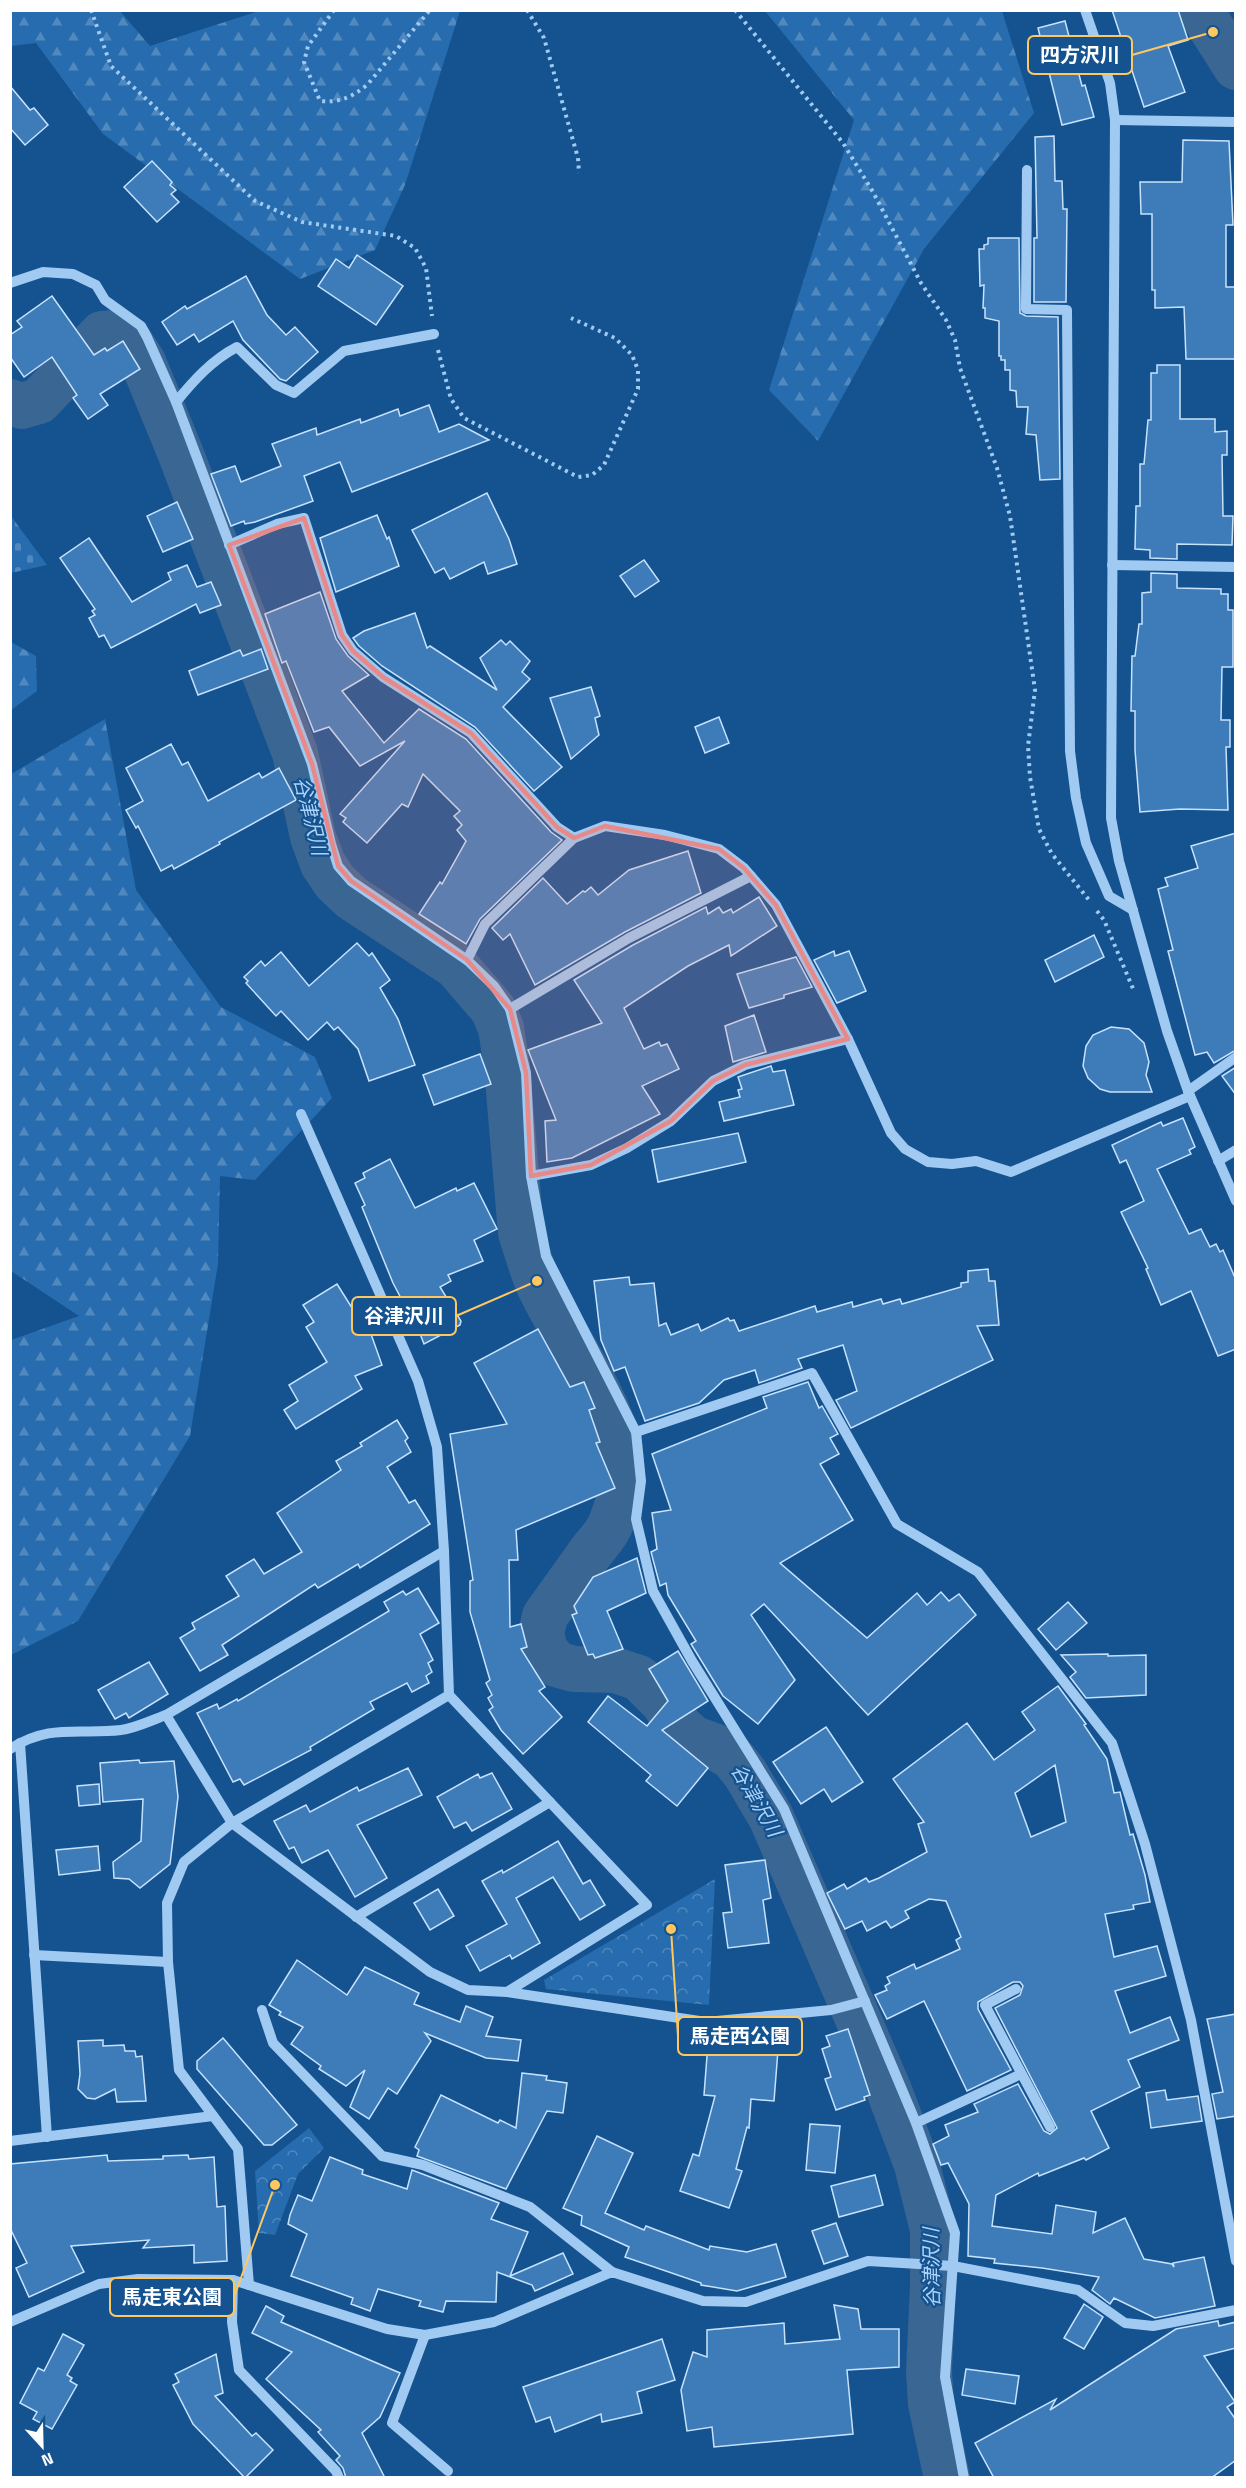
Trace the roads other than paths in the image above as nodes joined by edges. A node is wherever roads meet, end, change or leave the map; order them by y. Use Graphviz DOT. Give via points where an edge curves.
graph roads {
  1 [pos="1085,10"];
  2 [pos="1115,120"];
  3 [pos="1236,122"];
  4 [pos="1027,170"];
  5 [pos="10,283"];
  6 [pos="434,334"];
  7 [pos="176,402"];
  8 [pos="229,544"];
  9 [pos="1112,565"];
  10 [pos="1236,567"];
  11 [pos="574,838"];
  12 [pos="751,876"];
  13 [pos="1133,910"];
  14 [pos="466,960"];
  15 [pos="510,1009"];
  16 [pos="848,1039"];
  17 [pos="1236,1058"];
  18 [pos="1189,1093"];
  19 [pos="301,1114"];
  20 [pos="1236,1150"];
  21 [pos="1218,1161"];
  22 [pos="531,1176"];
  23 [pos="1236,1201"];
  24 [pos="636,1432"];
  25 [pos="444,1551"];
  26 [pos="449,1695"];
  27 [pos="166,1715"];
  28 [pos="15,1746"];
  29 [pos="550,1802"];
  30 [pos="232,1823"];
  31 [pos="356,1917"];
  32 [pos="34,1955"];
  33 [pos="168,1962"];
  34 [pos="1016,1989"];
  35 [pos="507,1992"];
  36 [pos="865,2001"];
  37 [pos="262,2010"];
  38 [pos="1022,2074"];
  39 [pos="213,2116"];
  40 [pos="916,2123"];
  41 [pos="1050,2127"];
  42 [pos="47,2137"];
  43 [pos="10,2141"];
  44 [pos="1236,2261"];
  45 [pos="953,2266"];
  46 [pos="612,2272"];
  47 [pos="233,2280"];
  48 [pos="249,2285"];
  49 [pos="1236,2310"];
  50 [pos="10,2322"];
  51 [pos="425,2335"];
  52 [pos="448,2472"];
  53 [pos="339,2478"];
  54 [pos="964,2478"];
  1 -- 2 [label="street" via="1110,83"];
  2 -- 3 [label="street"];
  2 -- 9 [label="street"];
  4 -- 13 [label="street" via="1026,309 1067,310 1070,751 1076,798 1086,843 1109,896"];
  5 -- 7 [label="street" via="42,272 74,274 96,285 105,300 141,326"];
  6 -- 7 [label="street" via="344,351 294,393 276,385 237,347 196,377"];
  7 -- 8 [label="street"];
  8 -- 11 [label="street" via="277,524 304,518 342,635 353,651 383,677 471,733 557,826"];
  8 -- 14 [label="street" via="312,764 338,866 351,881"];
  9 -- 10 [label="street"];
  9 -- 13 [label="street" via="1111,818"];
  11 -- 12 [label="street" via="605,826 666,835 719,849"];
  11 -- 14 [label="street" via="485,924"];
  12 -- 15 [label="street" via="629,938"];
  12 -- 16 [label="street" via="776,905"];
  13 -- 18 [label="street"];
  14 -- 15 [label="street" via="494,986"];
  15 -- 22 [label="street" via="526,1074"];
  16 -- 18 [label="street" via="891,1133 905,1149 928,1162 976,1161 1011,1172"];
  16 -- 22 [label="street" via="745,1065 713,1082 671,1121 627,1148 591,1165"];
  17 -- 18 [label="street"];
  18 -- 21 [label="street"];
  19 -- 25 [label="street" via="418,1380 437,1447"];
  20 -- 21 [label="street"];
  21 -- 23 [label="street"];
  22 -- 24 [label="street" via="546,1256"];
  24 -- 36 [label="street" via="641,1481 636,1519 653,1591 784,1809"];
  24 -- 44 [label="street" via="812,1373 897,1524 978,1572 1112,1743 1144,1844 1191,2020"];
  25 -- 26 [label="street"];
  25 -- 27 [label="street"];
  26 -- 29 [label="street"];
  26 -- 30 [label="street"];
  27 -- 28 [label="street" via="123,1730 51,1731"];
  27 -- 30 [label="street"];
  28 -- 32 [label="street"];
  29 -- 31 [label="street"];
  29 -- 35 [label="street" via="647,1905"];
  30 -- 31 [label="street"];
  30 -- 33 [label="street" via="184,1862 167,1903"];
  31 -- 35 [label="street" via="429,1972 468,1989"];
  32 -- 33 [label="street"];
  32 -- 42 [label="street"];
  33 -- 39 [label="street" via="179,2070"];
  34 -- 38 [label="street" via="986,2006"];
  35 -- 36 [label="street" via="706,2022 831,2010"];
  36 -- 40 [label="street"];
  37 -- 46 [label="street" via="273,2043 382,2156 423,2165 530,2207"];
  38 -- 40 [label="street"];
  38 -- 41 [label="street"];
  39 -- 42 [label="street"];
  39 -- 48 [label="street" via="238,2149"];
  40 -- 45 [label="street" via="955,2233"];
  42 -- 43 [label="street"];
  45 -- 46 [label="street" via="868,2261 746,2302 703,2301"];
  45 -- 49 [label="street" via="1078,2290 1125,2323 1153,2326"];
  45 -- 54 [label="street" via="945,2377"];
  46 -- 51 [label="street" via="494,2322"];
  47 -- 48 [label="street"];
  47 -- 50 [label="street" via="138,2279 99,2284"];
  47 -- 53 [label="street" via="232,2322 239,2370"];
  48 -- 51 [label="street" via="387,2329"];
  51 -- 52 [label="street" via="392,2423"];
}
